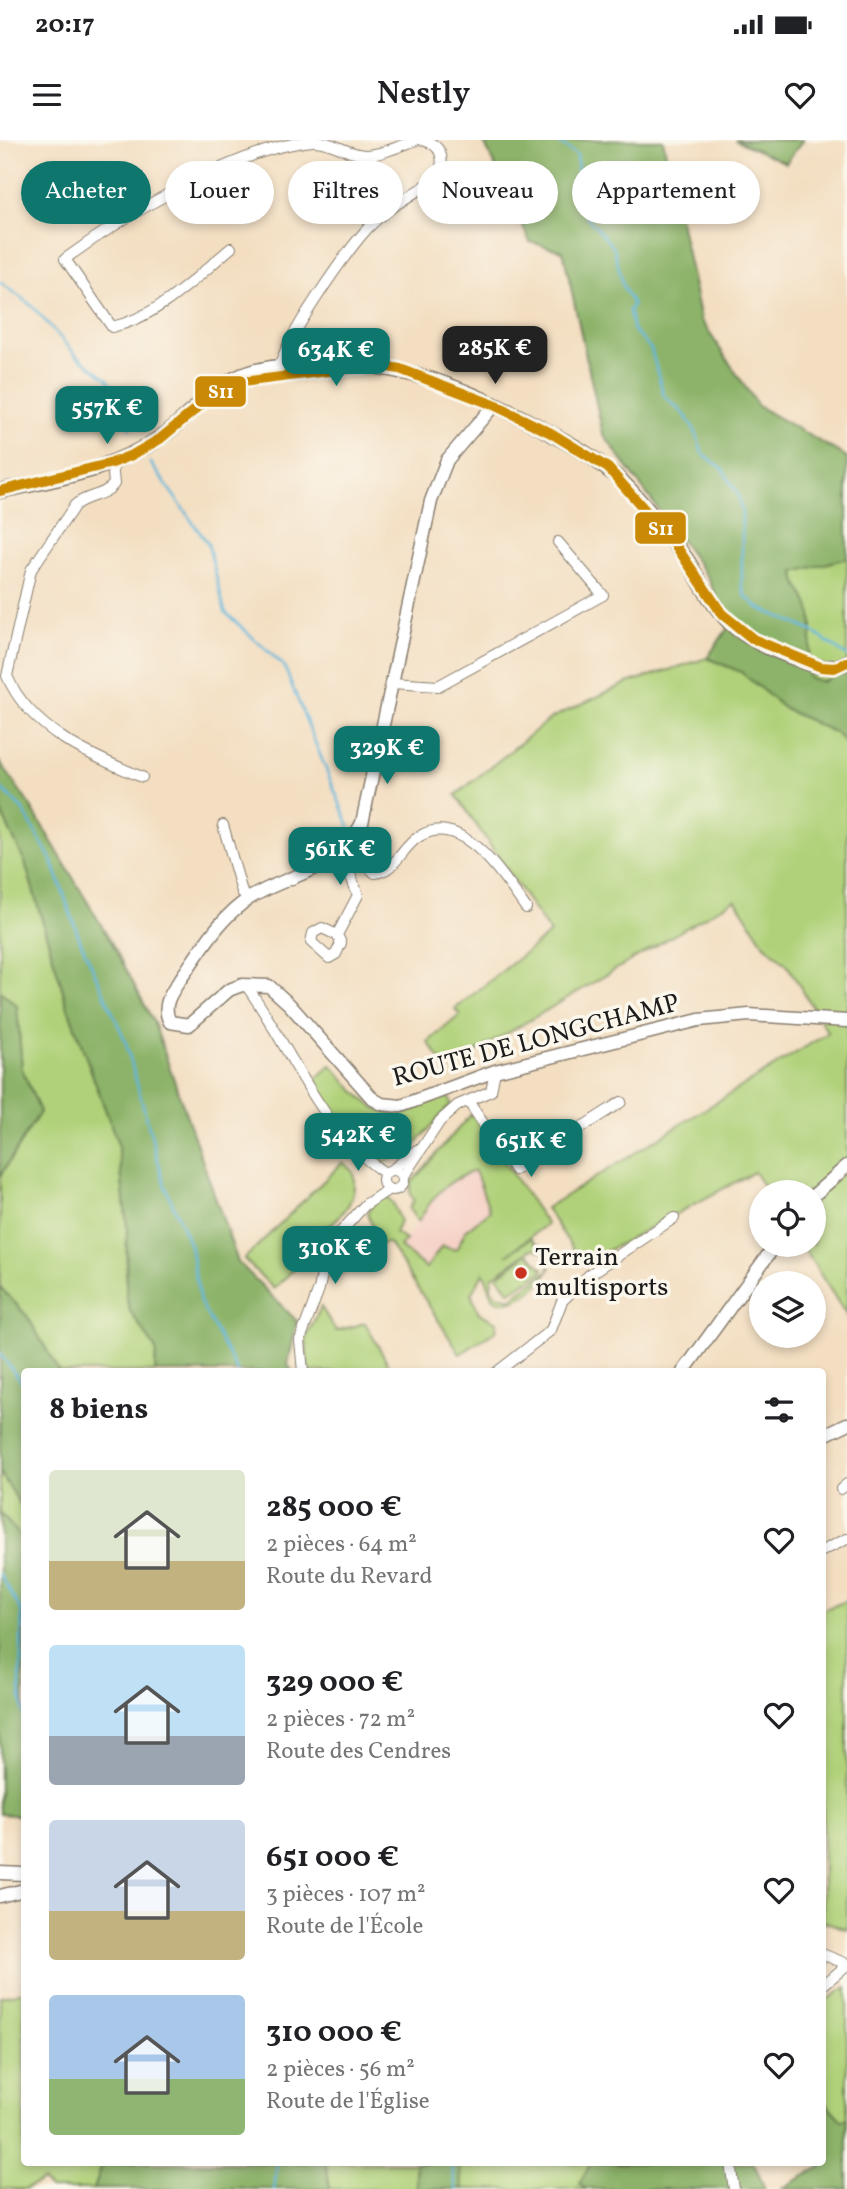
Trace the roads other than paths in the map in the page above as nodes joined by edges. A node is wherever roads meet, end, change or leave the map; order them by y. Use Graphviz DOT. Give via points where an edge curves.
graph roads {
  1 [pos="416,140"];
  2 [pos="422,140"];
  3 [pos="231,248"];
  4 [pos="287,369"];
  5 [pos="494,405"];
  6 [pos="112,463"];
  7 [pos="0,491"];
  8 [pos="558,542"];
  9 [pos="843,665"];
  10 [pos="392,683"];
  11 [pos="142,777"];
  12 [pos="223,825"];
  13 [pos="353,842"];
  14 [pos="342,853"];
  15 [pos="248,898"];
  16 [pos="526,908"];
  17 [pos="337,935"];
  18 [pos="246,985"];
  19 [pos="847,1021"];
  20 [pos="490,1073"];
  21 [pos="468,1101"];
  22 [pos="621,1102"];
  23 [pos="420,1147"];
  24 [pos="847,1166"];
  25 [pos="403,1177"];
  26 [pos="387,1178"];
  27 [pos="826,1184"];
  28 [pos="674,1218"];
  29 [pos="767,1257"];
  30 [pos="514,1367"];
  31 [pos="303,1368"];
  32 [pos="686,1368"];
  33 [pos="847,1424"];
  34 [pos="826,1434"];
  35 [pos="847,1539"];
  36 [pos="826,1549"];
  37 [pos="0,1873"];
  38 [pos="21,1874"];
  39 [pos="21,1891"];
  40 [pos="0,1896"];
  41 [pos="826,1956"];
  42 [pos="847,1964"];
  43 [pos="826,1982"];
  44 [pos="730,2166"];
  45 [pos="734,2189"];
  1 -- 3 [label="street" via="363,155 317,141 279,147 191,182 65,259 112,327 132,322 160,304"];
  2 -- 4 [label="street" via="434,143 441,152 443,166 438,178 368,227 314,301 293,341"];
  4 -- 5 [label="main road" via="343,362 383,366 419,374"];
  4 -- 6 [label="main road" via="213,395 160,439"];
  5 -- 9 [label="main road" via="608,468 674,543 735,627 807,663"];
  5 -- 10 [label="street" via="447,460 431,501"];
  6 -- 7 [label="main road"];
  6 -- 11 [label="street" via="114,484 75,505 31,570 7,676 20,698 73,747"];
  8 -- 10 [label="street" via="603,596 438,686"];
  10 -- 13 [label="street" via="362,823"];
  12 -- 15 [label="street" via="242,892"];
  13 -- 14 [label="street"];
  13 -- 16 [label="street" via="375,873 385,872 420,835 457,834 489,856"];
  14 -- 15 [label="street"];
  14 -- 17 [label="street" via="358,895"];
  15 -- 18 [label="street" via="214,930 170,995 167,1016 175,1024 190,1025 229,990"];
  18 -- 20 [label="street, ROUTE DE LONGCHAMP" via="269,986 276,991 382,1104 401,1106"];
  18 -- 26 [label="street" via="351,1147"];
  19 -- 20 [label="street, ROUTE DE LONGCHAMP" via="749,1014 699,1020"];
  20 -- 21 [label="street" via="491,1091"];
  21 -- 22 [label="street" via="515,1170"];
  21 -- 23 [label="street" via="440,1121"];
  23 -- 25 [label="street"];
  23 -- 26 [label="street"];
  24 -- 27 [label="street"];
  25 -- 26 [label="street"];
  25 -- 26 [label="street" via="401,1186"];
  26 -- 31 [label="street" via="328,1246 300,1340"];
  28 -- 30 [label="street" via="589,1275 562,1301 551,1330"];
  29 -- 32 [label="street"];
  33 -- 34 [label="street"];
  35 -- 36 [label="street"];
  37 -- 38 [label="street"];
  39 -- 40 [label="street"];
  41 -- 42 [label="street"];
  42 -- 43 [label="street"];
  44 -- 45 [label="street"];
}
